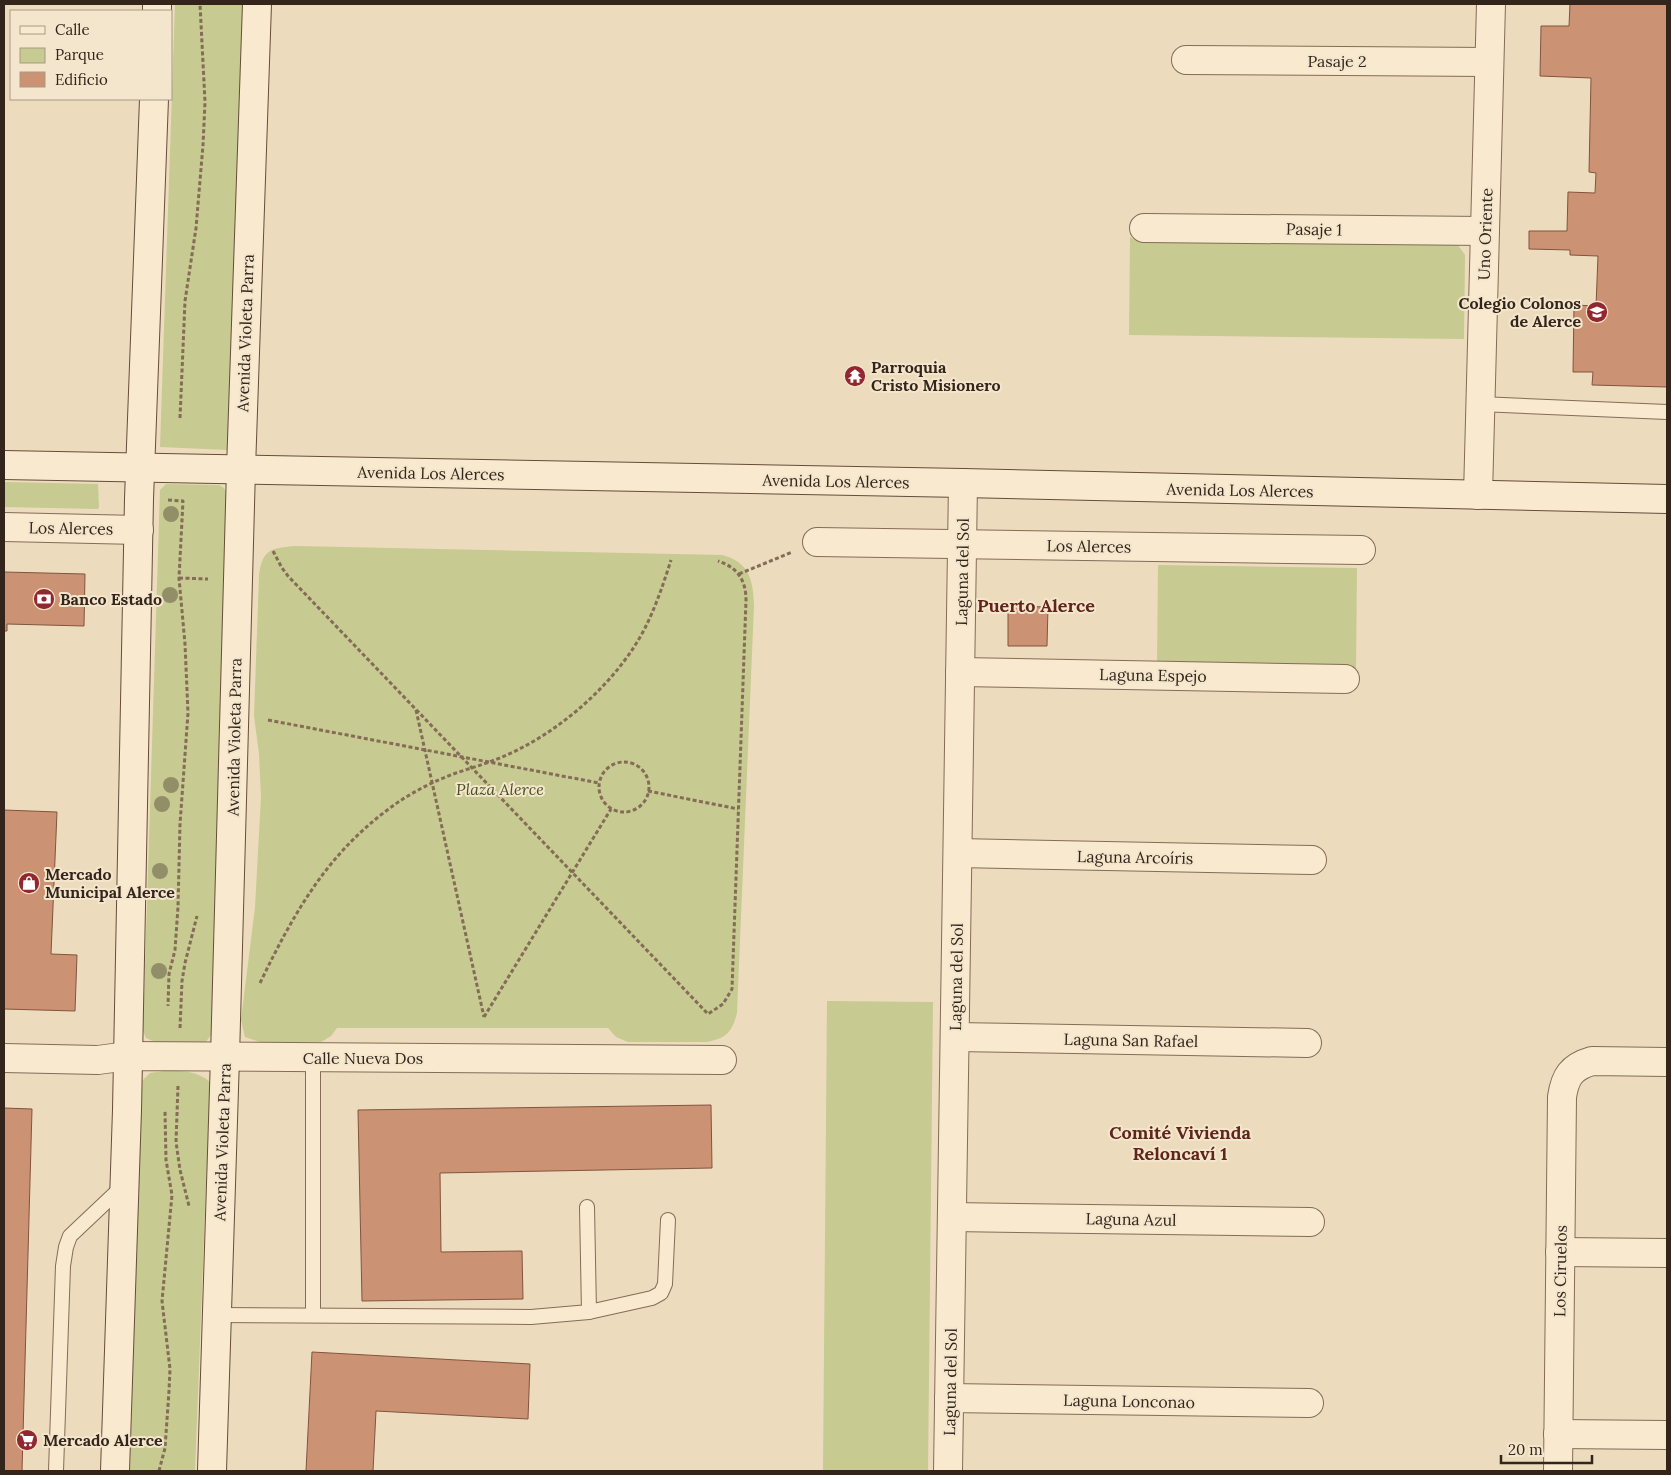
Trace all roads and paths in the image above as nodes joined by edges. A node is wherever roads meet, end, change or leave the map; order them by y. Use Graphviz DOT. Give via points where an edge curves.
graph roads {
  1 [pos="200,4"];
  2 [pos="256,4"];
  3 [pos="1491,4"];
  4 [pos="1186,60"];
  5 [pos="1489,62"];
  6 [pos="154,100"];
  7 [pos="1144,228"];
  8 [pos="1485,231"];
  9 [pos="1480,404"];
  10 [pos="1667,412"];
  11 [pos="180,418"];
  12 [pos="4,465"];
  13 [pos="140,467"];
  14 [pos="241,469"];
  15 [pos="963,483"];
  16 [pos="1478,495"];
  17 [pos="164,500"];
  18 [pos="1667,500"];
  19 [pos="4,527"];
  20 [pos="138,530"];
  21 [pos="817,542"];
  22 [pos="962,544"];
  23 [pos="1361,550"];
  24 [pos="273,551"];
  25 [pos="671,560"];
  26 [pos="718,561"];
  27 [pos="739,574"];
  28 [pos="179,578"];
  29 [pos="216,579"];
  30 [pos="960,672"];
  31 [pos="1345,679"];
  32 [pos="416,710"];
  33 [pos="268,720"];
  34 [pos="426,750"];
  35 [pos="462,758"];
  36 [pos="489,763"];
  37 [pos="472,768"];
  38 [pos="433,782"];
  39 [pos="599,783"];
  40 [pos="648,791"];
  41 [pos="611,809"];
  42 [pos="738,809"];
  43 [pos="958,853"];
  44 [pos="1312,860"];
  45 [pos="572,872"];
  46 [pos="260,983"];
  47 [pos="168,1006"];
  48 [pos="955,1037"];
  49 [pos="1307,1042"];
  50 [pos="128,1056"];
  51 [pos="225,1057"];
  52 [pos="312,1057"];
  53 [pos="4,1058"];
  54 [pos="722,1060"];
  55 [pos="1667,1062"];
  56 [pos="165,1111"];
  57 [pos="124,1184"];
  58 [pos="587,1207"];
  59 [pos="952,1216"];
  60 [pos="668,1220"];
  61 [pos="1310,1222"];
  62 [pos="1560,1252"];
  63 [pos="1667,1253"];
  64 [pos="588,1312"];
  65 [pos="217,1315"];
  66 [pos="313,1315"];
  67 [pos="949,1398"];
  68 [pos="1309,1403"];
  69 [pos="1558,1434"];
  70 [pos="1667,1435"];
  71 [pos="56,1471"];
  72 [pos="115,1471"];
  73 [pos="159,1471"];
  74 [pos="212,1471"];
  75 [pos="948,1471"];
  76 [pos="1558,1471"];
  1 -- 11 [label="path" via="205,102 203,145 196,228 185,301"];
  2 -- 14 [label="street, Avenida Violeta Parra"];
  3 -- 5 [label="street, Uno Oriente"];
  4 -- 5 [label="street, Pasaje 2"];
  5 -- 8 [label="street, Uno Oriente"];
  6 -- 13 [label="street"];
  7 -- 8 [label="street, Pasaje 1"];
  8 -- 9 [label="street, Uno Oriente"];
  9 -- 10 [label="lane"];
  9 -- 16 [label="street, Uno Oriente"];
  12 -- 13 [label="street, Avenida Los Alerces"];
  13 -- 14 [label="street, Avenida Los Alerces"];
  13 -- 20 [label="street"];
  14 -- 15 [label="street, Avenida Los Alerces"];
  14 -- 51 [label="street, Avenida Violeta Parra"];
  15 -- 16 [label="street, Avenida Los Alerces"];
  15 -- 22 [label="street, Laguna del Sol"];
  16 -- 18 [label="street, Avenida Los Alerces"];
  17 -- 28 [label="path" via="183,501"];
  19 -- 20 [label="street, Los Alerces"];
  20 -- 50 [label="street"];
  21 -- 22 [label="street, Los Alerces"];
  21 -- 27 [label="path"];
  22 -- 23 [label="street, Los Alerces"];
  22 -- 30 [label="street, Laguna del Sol"];
  24 -- 32 [label="path" via="288,576"];
  25 -- 36 [label="path" via="660,594 636,643 603,687 551,730 522,749"];
  26 -- 27 [label="path"];
  27 -- 42 [label="path" via="746,591"];
  28 -- 29 [label="path"];
  28 -- 47 [label="path" via="188,713 177,923"];
  30 -- 31 [label="street, Laguna Espejo"];
  30 -- 43 [label="street, Laguna del Sol"];
  32 -- 34 [label="path"];
  32 -- 35 [label="path"];
  33 -- 34 [label="path"];
  34 -- 35 [label="path"];
  34 -- 38 [label="path"];
  35 -- 36 [label="path"];
  35 -- 37 [label="path"];
  36 -- 37 [label="path"];
  36 -- 39 [label="path"];
  37 -- 38 [label="path"];
  37 -- 45 [label="path"];
  38 -- 45 [label="path" via="484,1017"];
  38 -- 46 [label="path" via="387,810 338,854 301,903"];
  39 -- 40 [label="path" via="612,765 628,763 646,776"];
  39 -- 41 [label="path" via="601,798"];
  40 -- 41 [label="path" via="641,805 634,810"];
  40 -- 42 [label="path"];
  41 -- 45 [label="path"];
  42 -- 45 [label="path" via="732,989 723,1004 708,1014"];
  43 -- 44 [label="street, Laguna Arcoíris"];
  43 -- 48 [label="street, Laguna del Sol"];
  48 -- 49 [label="street, Laguna San Rafael"];
  48 -- 59 [label="street, Laguna del Sol"];
  50 -- 51 [label="street, Calle Nueva Dos"];
  50 -- 53 [label="street, Calle Nueva Dos" via="98,1060"];
  50 -- 57 [label="street"];
  51 -- 52 [label="street, Calle Nueva Dos"];
  51 -- 65 [label="street, Avenida Violeta Parra"];
  52 -- 54 [label="street, Calle Nueva Dos"];
  52 -- 66 [label="lane"];
  55 -- 62 [label="street, Los Ciruelos" via="1592,1061 1581,1064 1570,1073 1562,1097"];
  56 -- 73 [label="path" via="165,1142 172,1195 162,1301 170,1369 169,1411"];
  57 -- 71 [label="lane" via="70,1236 66,1247 62,1266"];
  57 -- 72 [label="street"];
  58 -- 64 [label="lane"];
  59 -- 61 [label="street, Laguna Azul"];
  59 -- 67 [label="street, Laguna del Sol"];
  60 -- 64 [label="lane" via="665,1284 661,1293 652,1298"];
  62 -- 63 [label="street"];
  62 -- 69 [label="street, Los Ciruelos"];
  64 -- 66 [label="lane" via="531,1317"];
  65 -- 66 [label="lane"];
  65 -- 74 [label="street, Avenida Violeta Parra"];
  67 -- 68 [label="street, Laguna Lonconao"];
  67 -- 75 [label="street, Laguna del Sol"];
  69 -- 70 [label="street"];
  69 -- 76 [label="street, Los Ciruelos"];
}
